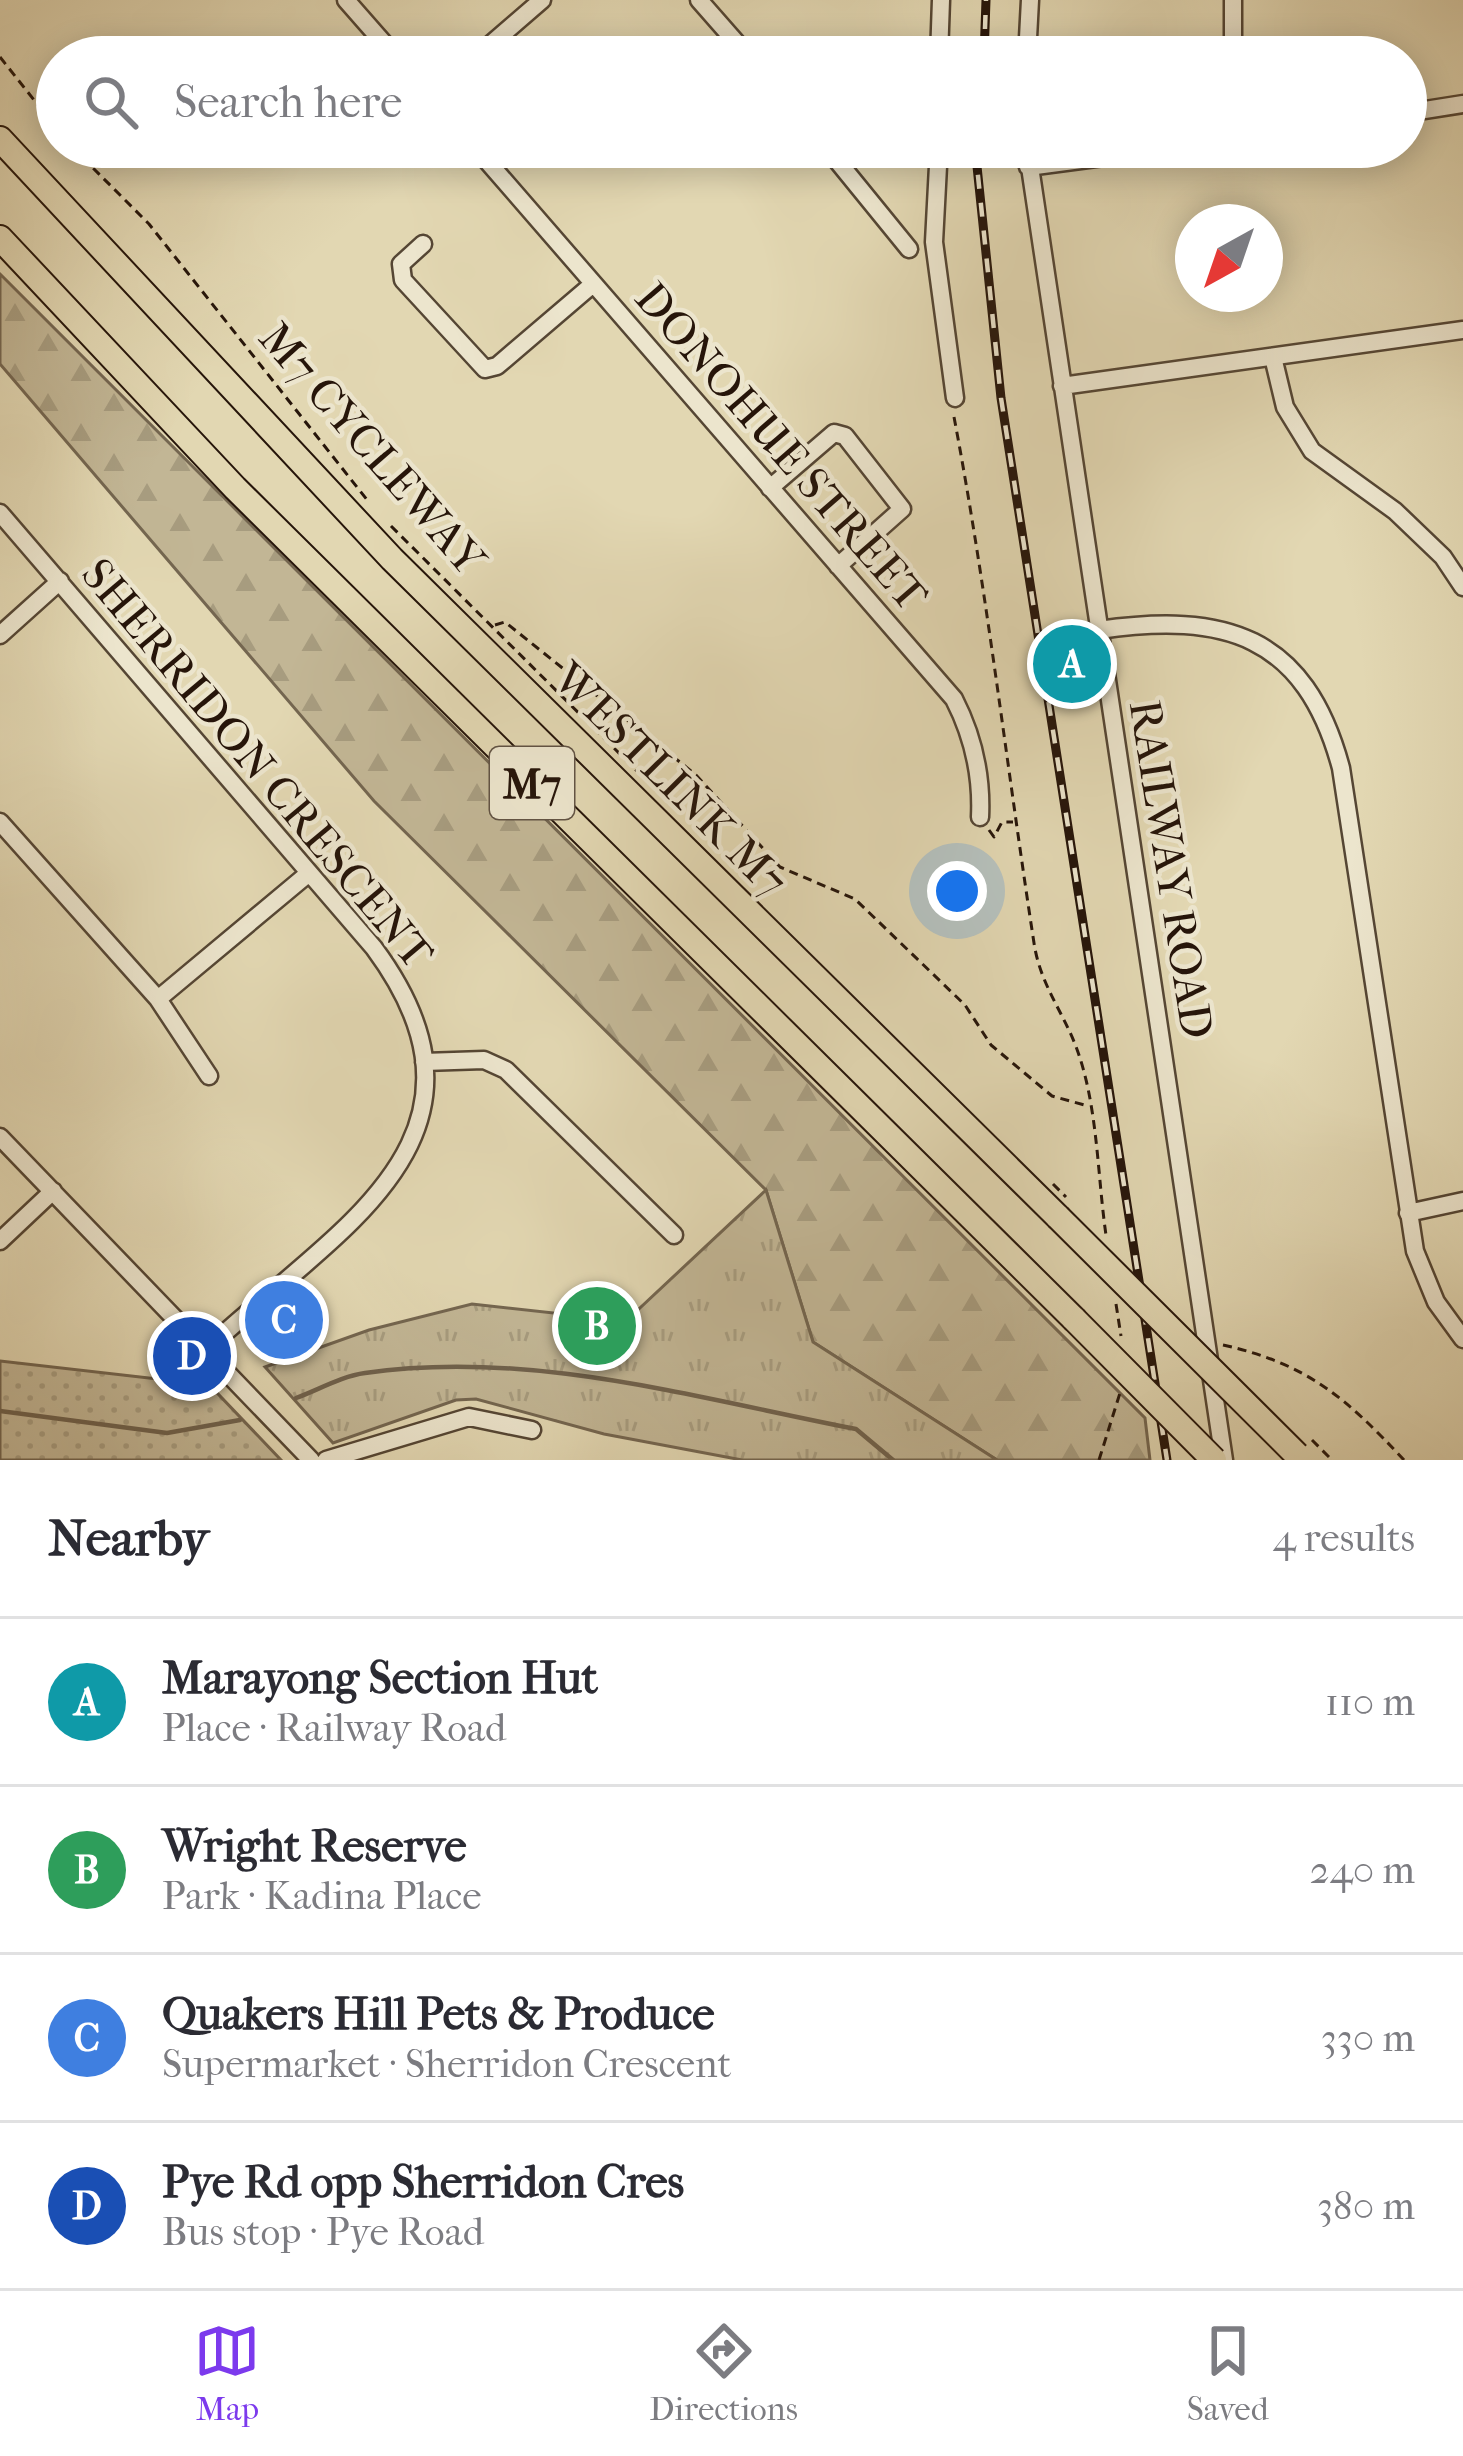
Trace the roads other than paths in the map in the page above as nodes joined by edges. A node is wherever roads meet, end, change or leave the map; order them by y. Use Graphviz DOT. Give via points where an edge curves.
graph roads {
  1 [pos="346,0"];
  2 [pos="542,0"];
  3 [pos="699,0"];
  4 [pos="940,0"];
  5 [pos="1030,0"];
  6 [pos="1233,0"];
  7 [pos="378,36"];
  8 [pos="500,36"];
  9 [pos="730,36"];
  10 [pos="939,36"];
  11 [pos="1028,36"];
  12 [pos="1233,36"];
  13 [pos="1463,104"];
  14 [pos="1427,110"];
  15 [pos="0,139"];
  16 [pos="493,168"];
  17 [pos="844,168"];
  18 [pos="939,168"];
  19 [pos="1028,168"];
  20 [pos="0,238"];
  21 [pos="423,244"];
  22 [pos="909,249"];
  23 [pos="593,284"];
  24 [pos="1463,330"];
  25 [pos="1274,357"];
  26 [pos="1062,386"];
  27 [pos="954,405"];
  28 [pos="770,488"];
  29 [pos="0,513"];
  30 [pos="838,566"];
  31 [pos="60,581"];
  32 [pos="1463,587"];
  33 [pos="1100,630"];
  34 [pos="0,635"];
  35 [pos="980,817"];
  36 [pos="0,822"];
  37 [pos="309,873"];
  38 [pos="158,999"];
  39 [pos="424,1062"];
  40 [pos="209,1076"];
  41 [pos="0,1137"];
  42 [pos="53,1191"];
  43 [pos="1463,1201"];
  44 [pos="1408,1213"];
  45 [pos="674,1235"];
  46 [pos="0,1241"];
  47 [pos="1463,1339"];
  48 [pos="207,1349"];
  49 [pos="532,1430"];
  50 [pos="1299,1458"];
  51 [pos="311,1460"];
  52 [pos="326,1460"];
  53 [pos="1214,1460"];
  54 [pos="1224,1460"];
  1 -- 7 [label="street"];
  2 -- 8 [label="street"];
  3 -- 9 [label="street"];
  4 -- 10 [label="street"];
  5 -- 11 [label="street"];
  6 -- 12 [label="street"];
  13 -- 14 [label="street"];
  15 -- 50 [label="highway, WESTLINK M7 / M7, bridge" via="392,559"];
  16 -- 23 [label="street, DONOHUE STREET"];
  17 -- 22 [label="street"];
  18 -- 27 [label="street" via="934,242"];
  19 -- 26 [label="street, RAILWAY ROAD"];
  20 -- 53 [label="highway, M7, bridge" via="235,488"];
  21 -- 23 [label="street" via="401,264 403,280 485,368"];
  23 -- 28 [label="street, DONOHUE STREET"];
  24 -- 25 [label="street"];
  25 -- 26 [label="street"];
  25 -- 32 [label="street" via="1285,407 1312,452 1395,511"];
  26 -- 33 [label="street, RAILWAY ROAD"];
  28 -- 30 [label="street, DONOHUE STREET"];
  28 -- 30 [label="street" via="834,433 845,436 902,509"];
  29 -- 31 [label="street, SHERRIDON CRESCENT"];
  30 -- 35 [label="street, DONOHUE STREET" via="954,699 982,788"];
  31 -- 34 [label="street"];
  31 -- 37 [label="street, SHERRIDON CRESCENT"];
  33 -- 44 [label="street" via="1179,621 1244,637 1287,668 1325,721 1341,768"];
  33 -- 54 [label="street, RAILWAY ROAD"];
  36 -- 38 [label="street"];
  37 -- 38 [label="street"];
  37 -- 39 [label="street, SHERRIDON CRESCENT" via="404,989"];
  38 -- 40 [label="street"];
  39 -- 45 [label="street" via="484,1060 506,1070"];
  39 -- 48 [label="street, SHERRIDON CRESCENT" via="413,1138 390,1184"];
  41 -- 42 [label="street"];
  42 -- 46 [label="street"];
  42 -- 48 [label="street"];
  43 -- 44 [label="street"];
  44 -- 47 [label="street" via="1423,1277"];
  48 -- 51 [label="street"];
  49 -- 52 [label="street" via="469,1417"];
}
